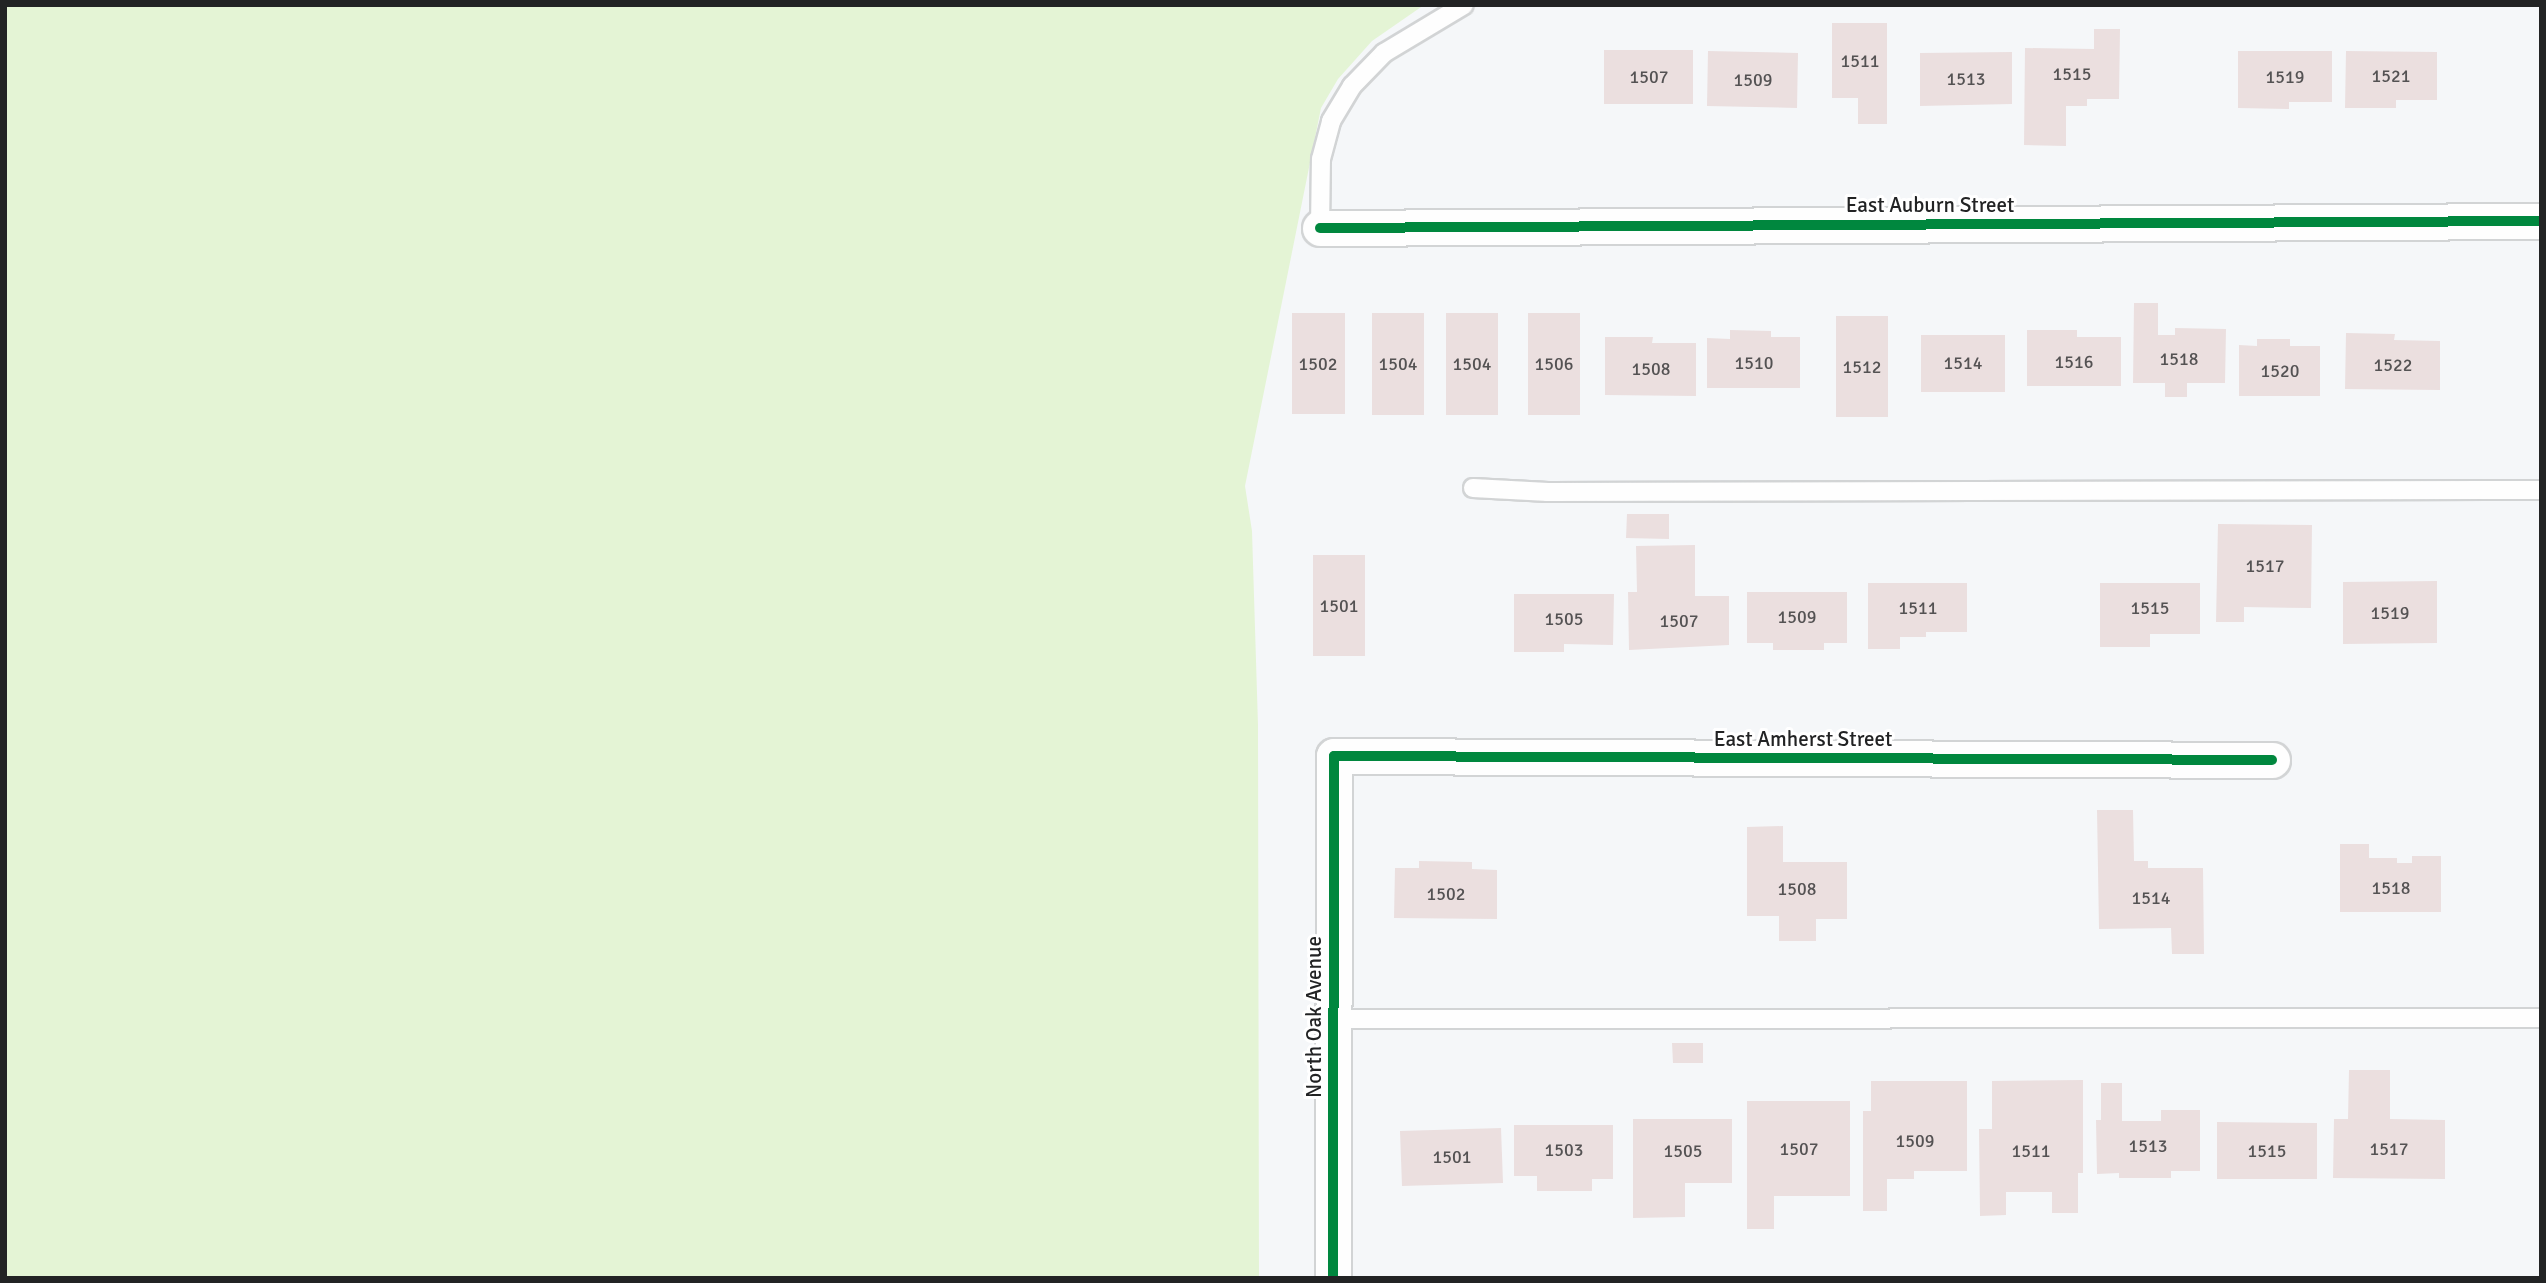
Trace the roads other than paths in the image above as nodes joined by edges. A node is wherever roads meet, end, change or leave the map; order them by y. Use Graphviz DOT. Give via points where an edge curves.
graph roads {
  1 [pos="1464,5"];
  2 [pos="2541,221"];
  3 [pos="1320,228"];
  4 [pos="1473,488"];
  5 [pos="2541,490"];
  6 [pos="1334,756"];
  7 [pos="2272,760"];
  8 [pos="2541,1018"];
  9 [pos="1333,1020"];
  10 [pos="1333,1278"];
  1 -- 3 [label="lane" via="1384,53 1352,86 1331,121 1321,159"];
  2 -- 3 [label="street, East Auburn Street"];
  4 -- 5 [label="lane" via="1548,492"];
  6 -- 7 [label="street, East Amherst Street"];
  6 -- 9 [label="street, North Oak Avenue"];
  8 -- 9 [label="lane"];
  9 -- 10 [label="street, North Oak Avenue"];
}
